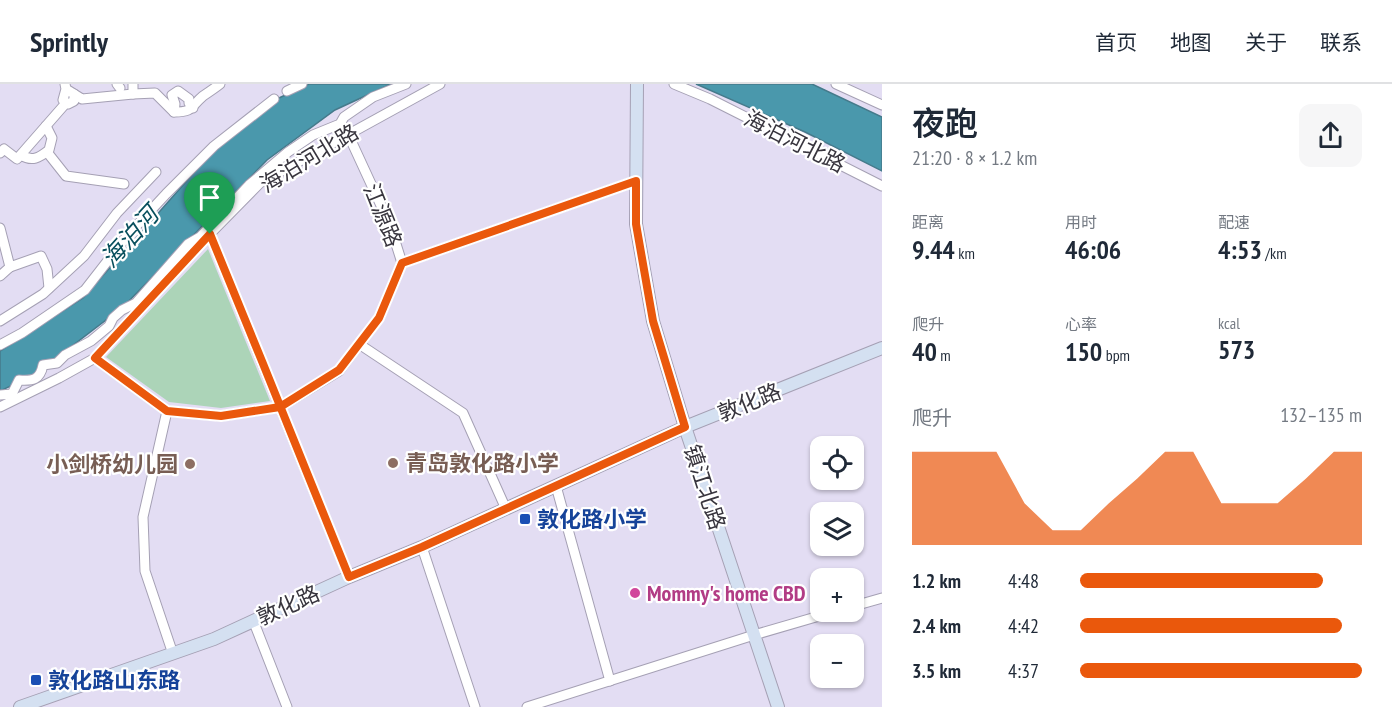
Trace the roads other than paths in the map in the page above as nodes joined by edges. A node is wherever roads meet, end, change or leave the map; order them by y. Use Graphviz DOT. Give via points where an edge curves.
graph roads {
  1 [pos="220,84"];
  2 [pos="302,84"];
  3 [pos="406,84"];
  4 [pos="440,84"];
  5 [pos="637,84"];
  6 [pos="674,84"];
  7 [pos="836,84"];
  8 [pos="68,89"];
  9 [pos="133,89"];
  10 [pos="287,91"];
  11 [pos="274,99"];
  12 [pos="882,105"];
  13 [pos="193,108"];
  14 [pos="174,112"];
  15 [pos="46,126"];
  16 [pos="348,134"];
  17 [pos="1,149"];
  18 [pos="47,152"];
  19 [pos="21,155"];
  20 [pos="156,172"];
  21 [pos="636,181"];
  22 [pos="124,184"];
  23 [pos="882,186"];
  24 [pos="0,228"];
  25 [pos="210,234"];
  26 [pos="402,263"];
  27 [pos="10,267"];
  28 [pos="0,276"];
  29 [pos="49,288"];
  30 [pos="0,321"];
  31 [pos="359,344"];
  32 [pos="0,345"];
  33 [pos="882,348"];
  34 [pos="95,358"];
  35 [pos="0,395"];
  36 [pos="0,407"];
  37 [pos="280,407"];
  38 [pos="167,411"];
  39 [pos="685,427"];
  40 [pos="556,486"];
  41 [pos="506,509"];
  42 [pos="422,547"];
  43 [pos="349,577"];
  44 [pos="882,598"];
  45 [pos="864,603"];
  46 [pos="810,619"];
  47 [pos="253,620"];
  48 [pos="754,635"];
  49 [pos="173,654"];
  50 [pos="610,681"];
  51 [pos="20,707"];
  52 [pos="286,707"];
  53 [pos="475,707"];
  54 [pos="527,707"];
  55 [pos="778,707"];
  1 -- 13 [label="street"];
  2 -- 10 [label="street"];
  3 -- 35 [label="street" via="373,97 340,124 313,135 288,152 188,244 136,303 122,310 109,326 57,363 43,365 38,378 20,380 12,394"];
  4 -- 16 [label="street, 海泊河北路"];
  5 -- 21 [label="street, 镇江北路"];
  6 -- 23 [label="street, 海泊河北路"];
  7 -- 12 [label="street"];
  8 -- 9 [label="street" via="82,99"];
  8 -- 15 [label="street" via="63,100 66,103"];
  9 -- 14 [label="street" via="155,93"];
  11 -- 32 [label="street" via="214,146 174,186 127,236 85,290"];
  13 -- 14 [label="street"];
  13 -- 14 [label="street" via="178,91 172,95"];
  15 -- 18 [label="street" via="52,138"];
  15 -- 19 [label="street"];
  16 -- 25 [label="street, 海泊河北路" via="261,183"];
  16 -- 26 [label="street, 江源路" via="390,225"];
  17 -- 19 [label="street" via="17,159"];
  18 -- 19 [label="street" via="37,159"];
  18 -- 22 [label="street" via="66,176"];
  20 -- 29 [label="street" via="84,255"];
  21 -- 26 [label="street"];
  21 -- 39 [label="street, 镇江北路" via="636,224 653,321"];
  24 -- 27 [label="street"];
  25 -- 34 [label="street, 海泊河北路"];
  25 -- 37 [label="street"];
  26 -- 31 [label="street, 江源路" via="379,318"];
  27 -- 28 [label="street"];
  27 -- 29 [label="street" via="40,256 47,269"];
  29 -- 30 [label="street"];
  31 -- 37 [label="street, 江源路" via="339,370"];
  31 -- 41 [label="street" via="463,413"];
  33 -- 39 [label="street, 敦化路"];
  34 -- 36 [label="street, 海泊河北路"];
  34 -- 38 [label="street"];
  37 -- 38 [label="street, 江源路" via="221,416"];
  37 -- 43 [label="street"];
  38 -- 49 [label="street" via="143,517 146,571"];
  39 -- 40 [label="street, 敦化路"];
  39 -- 48 [label="street, 镇江北路"];
  40 -- 41 [label="street, 敦化路"];
  40 -- 50 [label="street"];
  41 -- 42 [label="street, 敦化路"];
  42 -- 43 [label="street, 敦化路"];
  42 -- 53 [label="street"];
  43 -- 47 [label="street, 敦化路"];
  44 -- 45 [label="street"];
  46 -- 48 [label="street"];
  47 -- 49 [label="street, 敦化路"];
  47 -- 52 [label="street"];
  48 -- 50 [label="street"];
  48 -- 55 [label="street, 镇江北路"];
  49 -- 51 [label="street, 敦化路"];
  50 -- 54 [label="street"];
}
